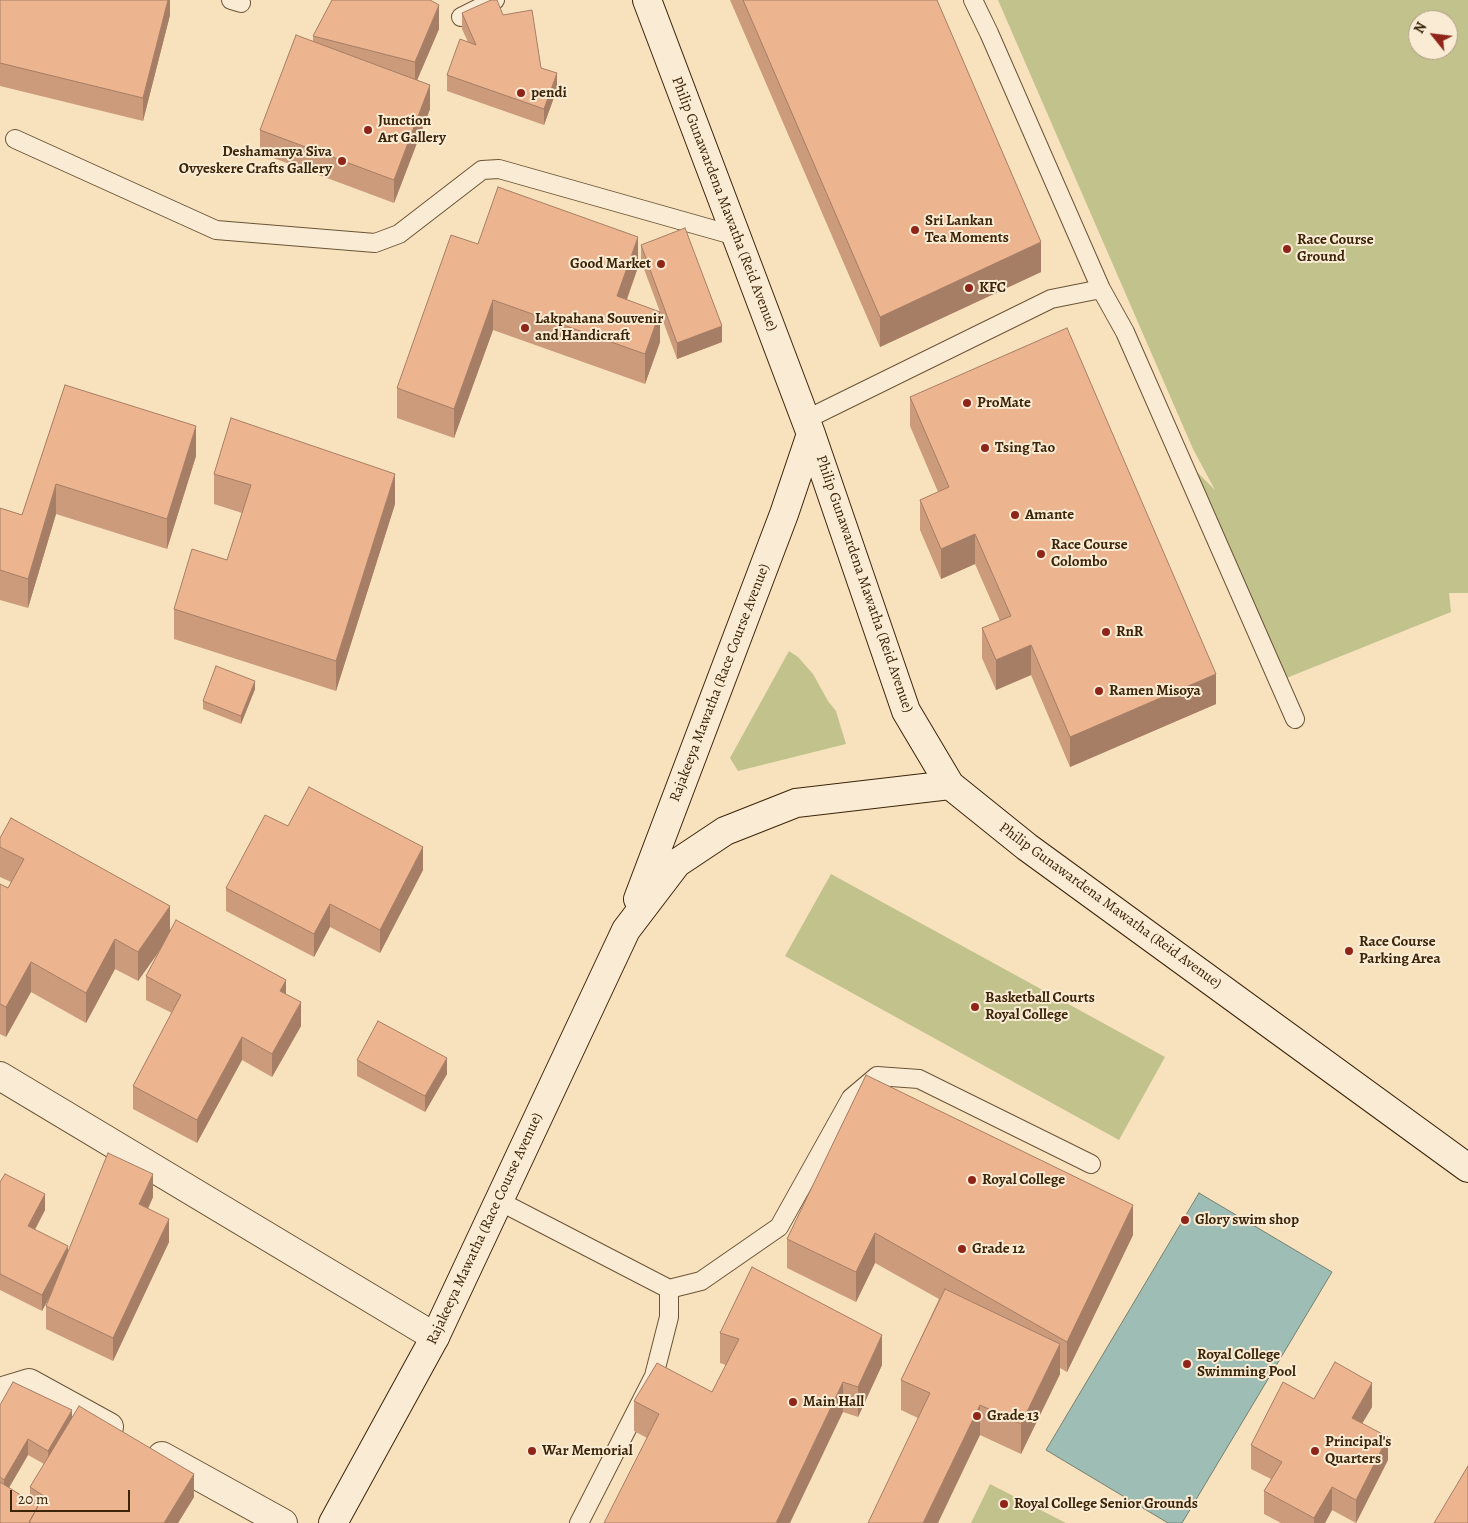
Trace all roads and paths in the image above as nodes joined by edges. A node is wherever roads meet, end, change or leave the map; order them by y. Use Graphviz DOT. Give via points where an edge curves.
graph roads {
  1 [pos="495,0"];
  2 [pos="646,0"];
  3 [pos="973,0"];
  4 [pos="461,17"];
  5 [pos="15,139"];
  6 [pos="736,236"];
  7 [pos="1101,289"];
  8 [pos="808,427"];
  9 [pos="1295,719"];
  10 [pos="950,784"];
  11 [pos="626,930"];
  12 [pos="0,1076"];
  13 [pos="1464,1158"];
  14 [pos="1091,1164"];
  15 [pos="499,1201"];
  16 [pos="669,1289"];
  17 [pos="435,1337"];
  18 [pos="0,1392"];
  19 [pos="283,1523"];
  20 [pos="333,1523"];
  21 [pos="579,1523"];
  1 -- 4 [label="lane"];
  2 -- 6 [label="main road, Philip Gunawardena Mawatha (Reid Avenue)"];
  3 -- 7 [label="lane"];
  5 -- 6 [label="lane" via="216,230 375,243 399,234 482,170 499,169"];
  6 -- 8 [label="main road, Philip Gunawardena Mawatha (Reid Avenue)"];
  7 -- 8 [label="lane" via="1051,299"];
  7 -- 9 [label="lane" via="1125,332"];
  8 -- 10 [label="main road, Philip Gunawardena Mawatha (Reid Avenue)" via="906,711"];
  8 -- 11 [label="main road, Rajakeeya Mawatha (Race Course Avenue)" via="784,514"];
  10 -- 11 [label="main road, Rajakeeya Mawatha (Race Course Avenue)" via="796,803 724,831 677,863"];
  10 -- 13 [label="main road, Philip Gunawardena Mawatha (Reid Avenue)" via="1027,847"];
  11 -- 15 [label="main road, Rajakeeya Mawatha (Race Course Avenue)"];
  12 -- 17 [label="main road"];
  14 -- 16 [label="lane" via="919,1079 877,1076 850,1098 779,1227 701,1281"];
  15 -- 16 [label="lane"];
  15 -- 17 [label="main road, Rajakeeya Mawatha (Race Course Avenue)"];
  16 -- 21 [label="lane" via="669,1316 654,1376"];
  17 -- 20 [label="main road, Rajakeeya Mawatha (Race Course Avenue)"];
  18 -- 19 [label="main road" via="29,1383"];
}
